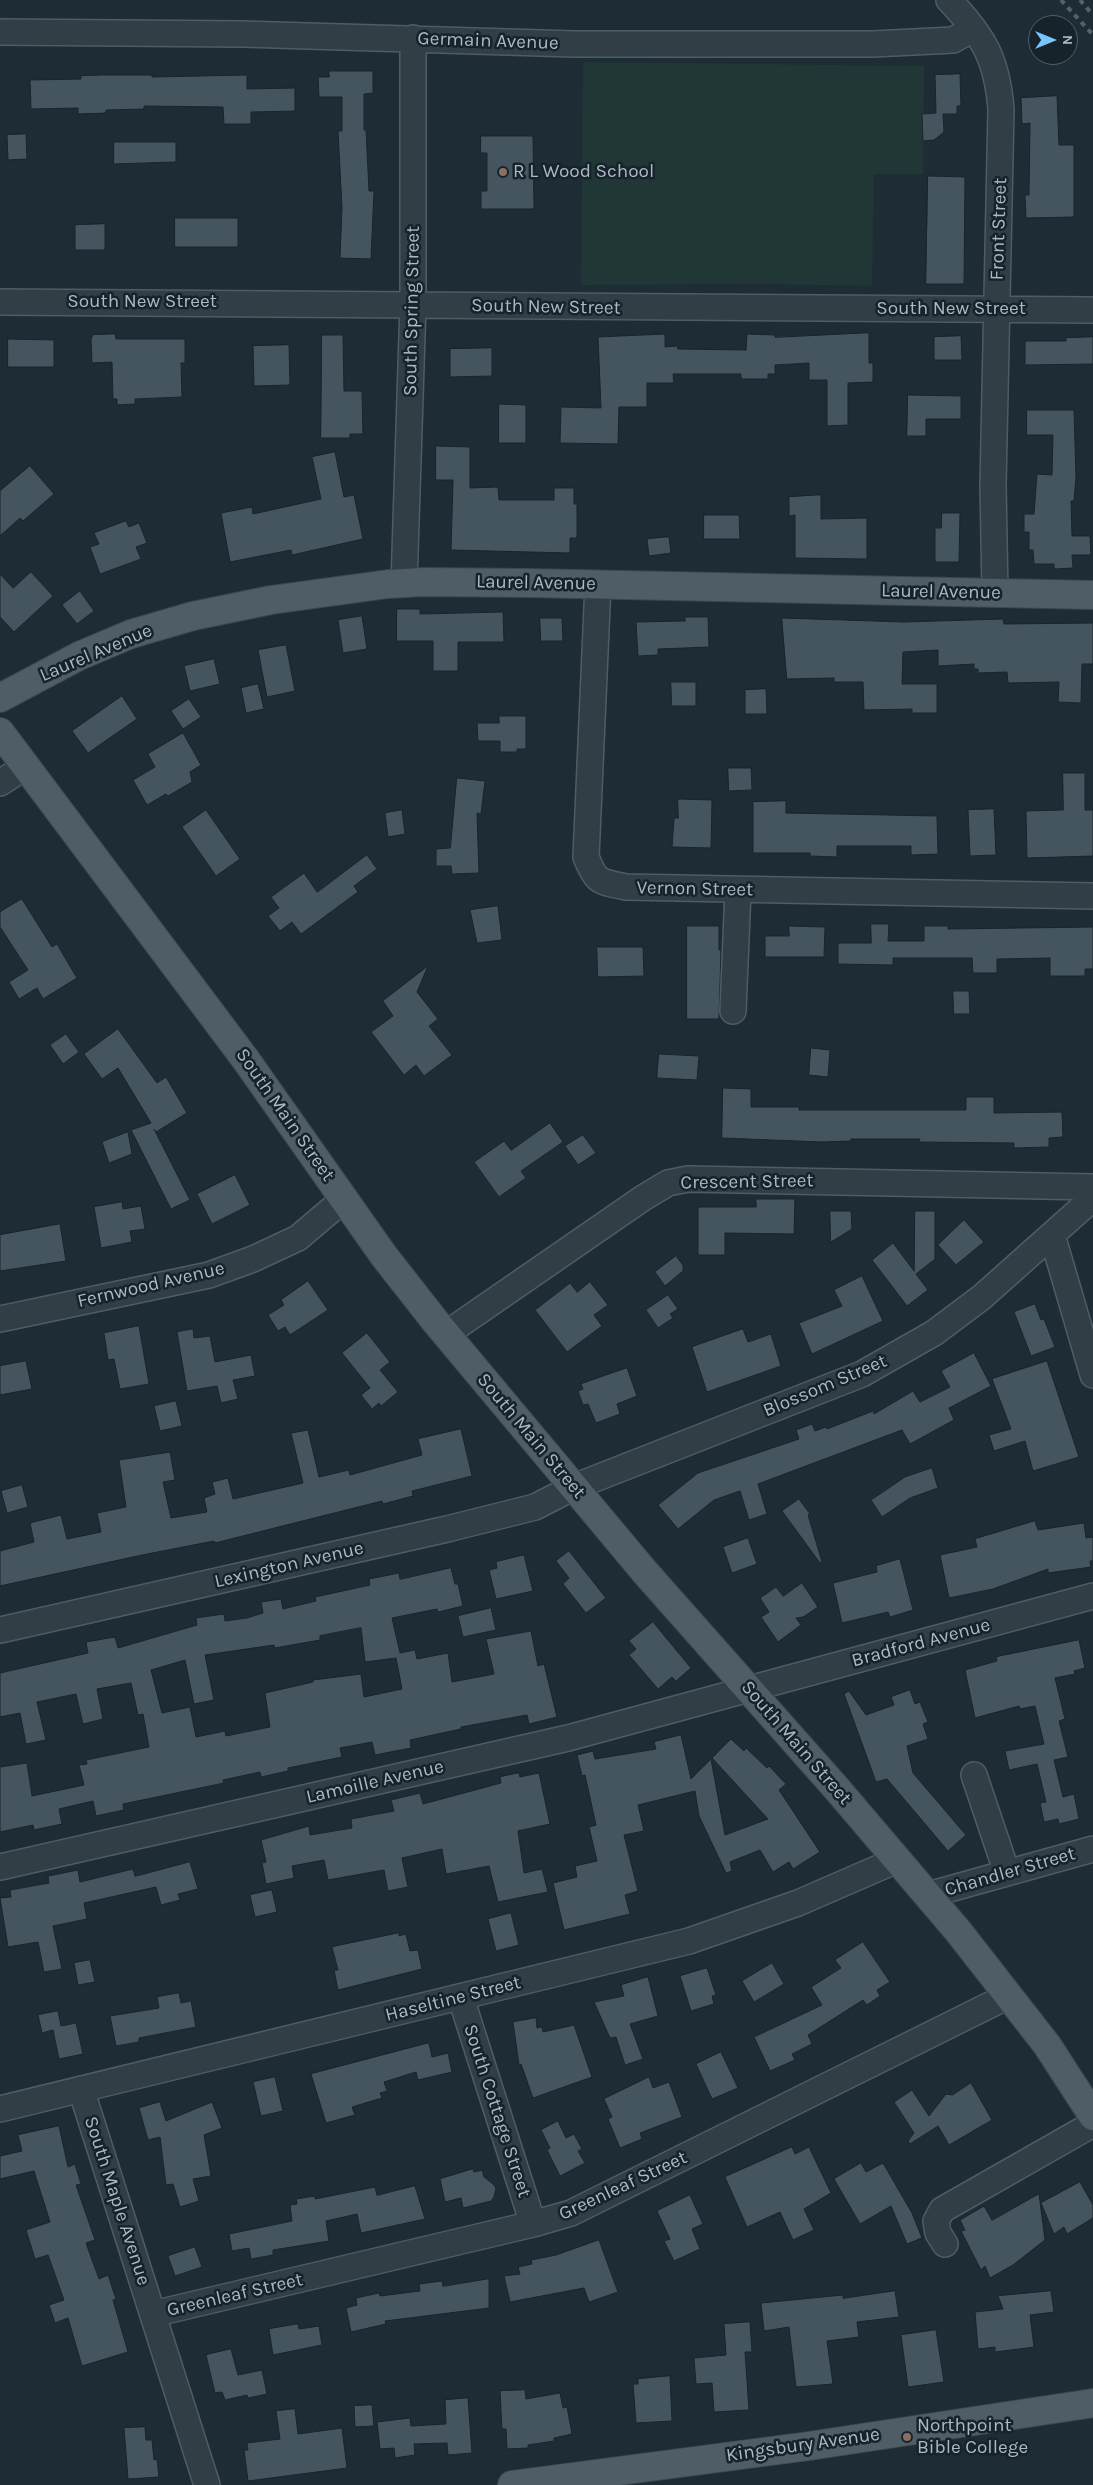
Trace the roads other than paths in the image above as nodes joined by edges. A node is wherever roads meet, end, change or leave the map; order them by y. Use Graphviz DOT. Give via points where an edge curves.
graph roads {
  1 [pos="950,0"];
  2 [pos="973,29"];
  3 [pos="0,32"];
  4 [pos="413,38"];
  5 [pos="0,302"];
  6 [pos="413,304"];
  7 [pos="997,308"];
  8 [pos="1093,310"];
  9 [pos="404,584"];
  10 [pos="598,584"];
  11 [pos="995,593"];
  12 [pos="1093,595"];
  13 [pos="0,698"];
  14 [pos="0,732"];
  15 [pos="26,766"];
  16 [pos="0,783"];
  17 [pos="738,890"];
  18 [pos="1093,896"];
  19 [pos="733,1011"];
  20 [pos="1093,1187"];
  21 [pos="344,1198"];
  22 [pos="1093,1198"];
  23 [pos="1052,1235"];
  24 [pos="0,1319"];
  25 [pos="446,1334"];
  26 [pos="1090,1350"];
  27 [pos="1093,1375"];
  28 [pos="574,1487"];
  29 [pos="1093,1596"];
  30 [pos="0,1630"];
  31 [pos="749,1690"];
  32 [pos="974,1775"];
  33 [pos="1093,1849"];
  34 [pos="897,1860"];
  35 [pos="0,1867"];
  36 [pos="1007,1873"];
  37 [pos="928,1896"];
  38 [pos="1008,1996"];
  39 [pos="460,1998"];
  40 [pos="81,2089"];
  41 [pos="0,2109"];
  42 [pos="1091,2111"];
  43 [pos="533,2224"];
  44 [pos="945,2244"];
  45 [pos="153,2314"];
  46 [pos="1093,2403"];
  47 [pos="556,2482"];
  48 [pos="207,2485"];
  49 [pos="512,2485"];
  1 -- 2 [label="street, Front Street"];
  2 -- 4 [label="street, Germain Avenue" via="954,40 873,44 574,44"];
  2 -- 7 [label="street, Front Street" via="991,54 999,81"];
  3 -- 4 [label="street, Germain Avenue"];
  4 -- 6 [label="street, South Spring Street"];
  5 -- 6 [label="street, South New Street"];
  6 -- 7 [label="street, South New Street"];
  6 -- 9 [label="street, South Spring Street"];
  7 -- 8 [label="street, South New Street"];
  7 -- 11 [label="street, Front Street" via="993,485"];
  9 -- 10 [label="main road, Laurel Avenue"];
  9 -- 13 [label="main road, Laurel Avenue" via="271,600 193,616 131,634 78,656"];
  10 -- 11 [label="main road, Laurel Avenue"];
  10 -- 17 [label="street, Vernon Street" via="586,857 594,876 600,881 626,887"];
  11 -- 12 [label="main road, Laurel Avenue"];
  14 -- 15 [label="main road, South Main Street"];
  15 -- 16 [label="street"];
  15 -- 21 [label="main road, South Main Street" via="246,1060"];
  17 -- 18 [label="street, Vernon Street"];
  17 -- 19 [label="street"];
  20 -- 25 [label="street, Crescent Street" via="729,1179 668,1183"];
  21 -- 24 [label="street, Fernwood Avenue" via="298,1238 253,1259 209,1274"];
  21 -- 25 [label="main road, South Main Street" via="384,1256"];
  22 -- 23 [label="street, Blossom Street"];
  23 -- 26 [label="street"];
  23 -- 28 [label="street, Blossom Street" via="934,1332 862,1374"];
  25 -- 28 [label="main road, South Main Street"];
  26 -- 27 [label="street"];
  28 -- 30 [label="street, Lexington Avenue" via="535,1507 447,1529"];
  28 -- 31 [label="main road, South Main Street"];
  29 -- 31 [label="street, Bradford Avenue"];
  31 -- 34 [label="main road, South Main Street"];
  31 -- 35 [label="street, Lamoille Avenue" via="568,1738"];
  32 -- 36 [label="street"];
  33 -- 36 [label="street, Chandler Street"];
  34 -- 37 [label="main road, South Main Street"];
  34 -- 39 [label="street, Haseltine Street" via="798,1903 689,1941"];
  36 -- 37 [label="street, Chandler Street"];
  37 -- 38 [label="main road, South Main Street"];
  38 -- 42 [label="main road, South Main Street" via="1047,2045"];
  38 -- 43 [label="street, Greenleaf Street" via="624,2189 571,2213"];
  39 -- 40 [label="street, Haseltine Street"];
  39 -- 43 [label="street, South Cottage Street"];
  40 -- 41 [label="street, Haseltine Street"];
  40 -- 45 [label="street, South Maple Avenue"];
  42 -- 44 [label="street" via="942,2210 936,2221 938,2233"];
  43 -- 45 [label="street, Greenleaf Street"];
  45 -- 48 [label="street, South Maple Avenue"];
  46 -- 47 [label="main road, Kingsbury Avenue"];
  47 -- 49 [label="main road, Kingsbury Avenue"];
}
